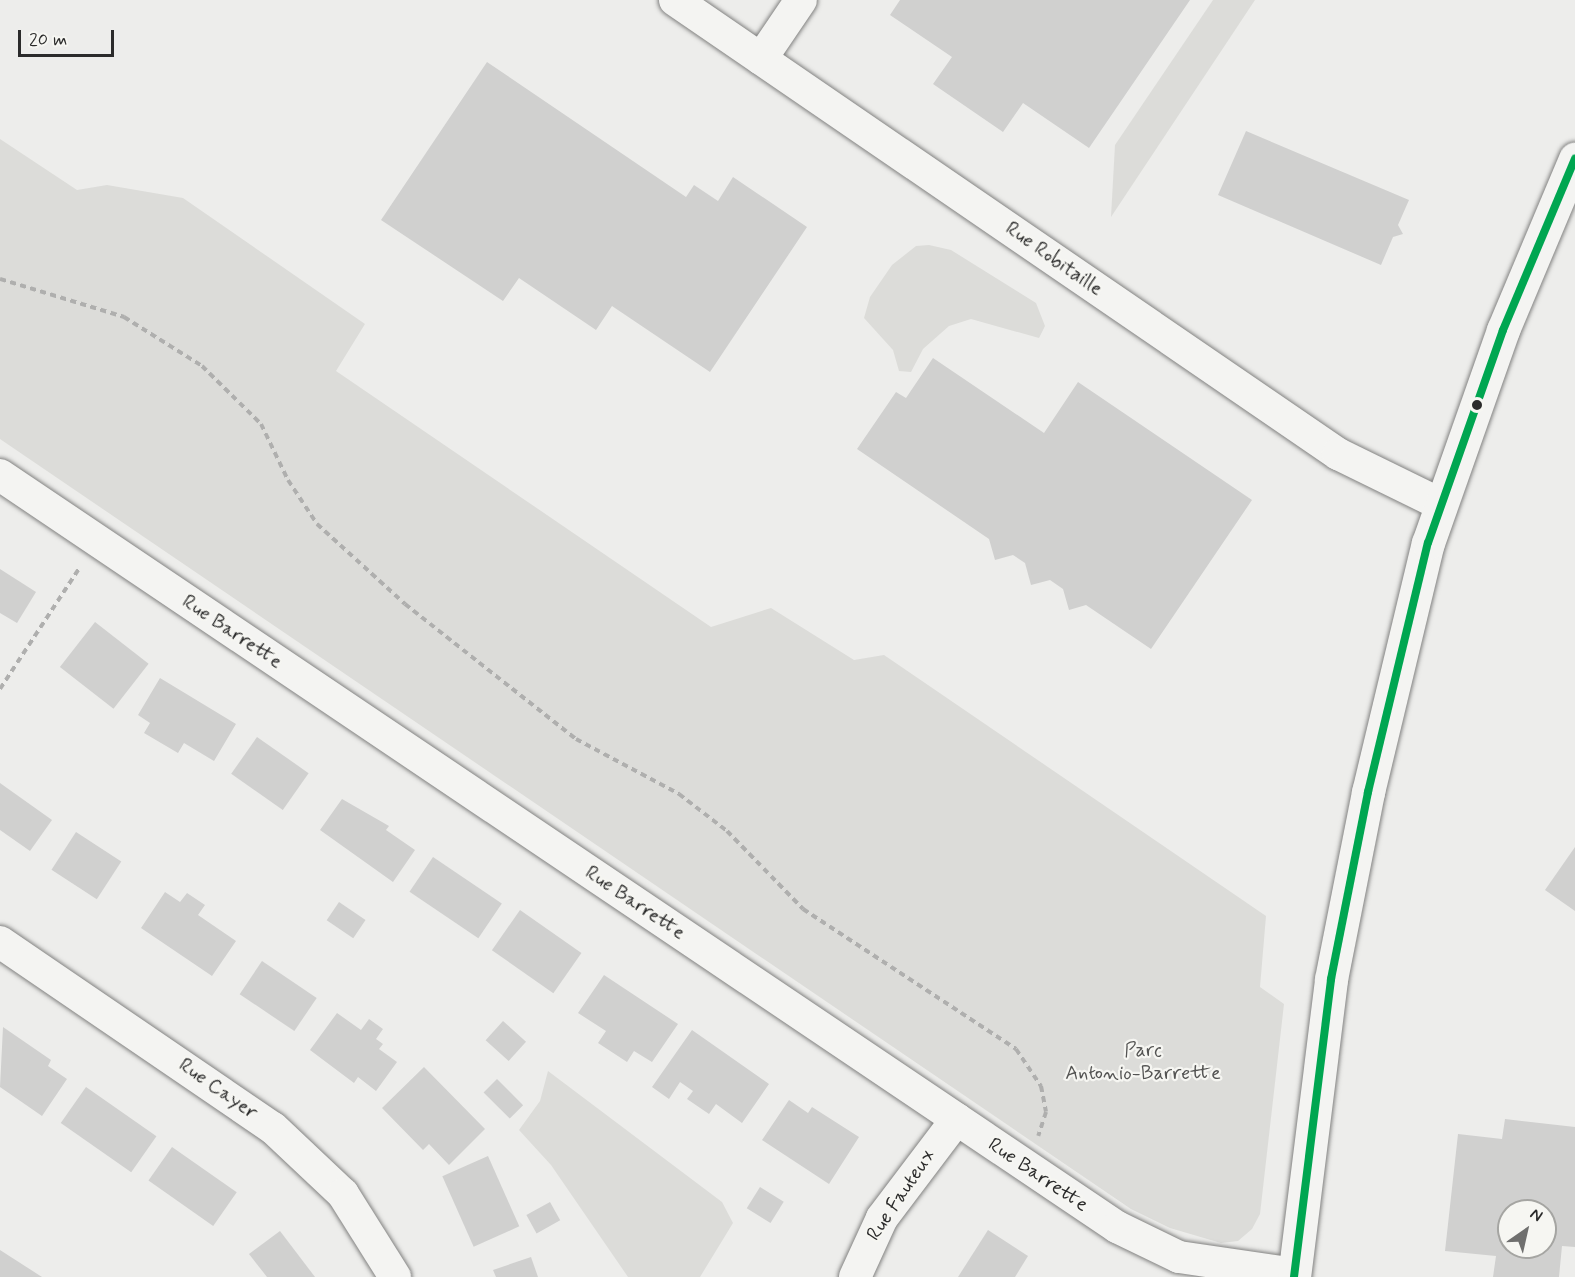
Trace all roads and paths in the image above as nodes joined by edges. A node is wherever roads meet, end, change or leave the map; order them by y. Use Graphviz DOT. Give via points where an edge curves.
graph roads {
  1 [pos="675,0"];
  2 [pos="801,0"];
  3 [pos="761,59"];
  4 [pos="1575,159"];
  5 [pos="0,279"];
  6 [pos="0,475"];
  7 [pos="1440,504"];
  8 [pos="97,542"];
  9 [pos="0,689"];
  10 [pos="0,942"];
  11 [pos="957,1119"];
  12 [pos="1027,1169"];
  13 [pos="1294,1276"];
  14 [pos="396,1277"];
  15 [pos="855,1277"];
  1 -- 3 [label="street, Rue Robitaille"];
  2 -- 3 [label="street"];
  3 -- 7 [label="street, Rue Robitaille" via="1338,454"];
  4 -- 7 [label="street" via="1503,330"];
  5 -- 12 [label="path" via="124,317 202,366 261,424 288,480 317,524 405,604 576,739 678,794 727,831 803,909 1016,1049 1041,1086 1046,1112"];
  6 -- 8 [label="street, Rue Barrette"];
  7 -- 13 [label="street" via="1368,792 1332,972"];
  8 -- 9 [label="path"];
  8 -- 11 [label="street, Rue Barrette"];
  10 -- 14 [label="street, Rue Cayer" via="273,1128 343,1194"];
  11 -- 12 [label="street, Rue Barrette"];
  11 -- 15 [label="street, Rue Fauteux" via="882,1218"];
  12 -- 13 [label="street, Rue Barrette" via="1154,1248 1216,1266"];
}
